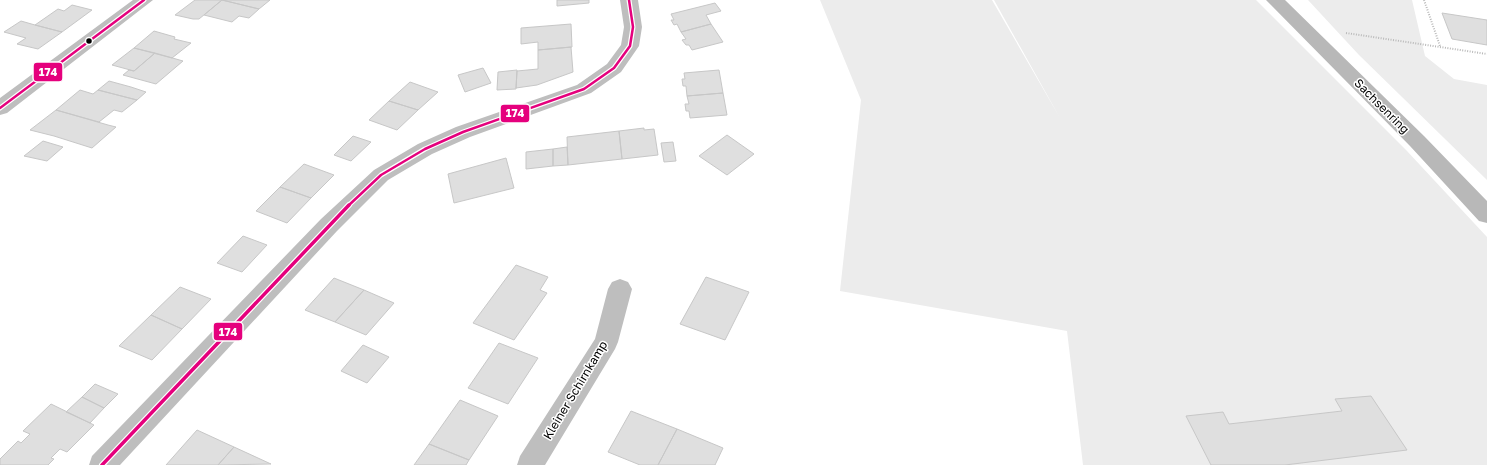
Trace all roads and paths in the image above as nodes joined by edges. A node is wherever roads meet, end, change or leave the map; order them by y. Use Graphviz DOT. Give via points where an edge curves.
graph roads {
  1 [pos="144,0"];
  2 [pos="629,0"];
  3 [pos="1275,0"];
  4 [pos="1424,0"];
  5 [pos="1302,27"];
  6 [pos="1440,46"];
  7 [pos="1487,54"];
  8 [pos="0,108"];
  9 [pos="1487,215"];
  10 [pos="620,289"];
  11 [pos="102,465"];
  12 [pos="530,465"];
  1 -- 8 [label="street"];
  2 -- 11 [label="street" via="633,27 630,46 614,68 584,89 464,132 425,149 380,175 329,225"];
  3 -- 5 [label="street, Sachsenring"];
  4 -- 6 [label="path"];
  5 -- 6 [label="path"];
  5 -- 9 [label="street, Sachsenring" via="1417,141"];
  6 -- 7 [label="path"];
  10 -- 12 [label="street, Kleiner Schirnkamp" via="606,342"];
}
